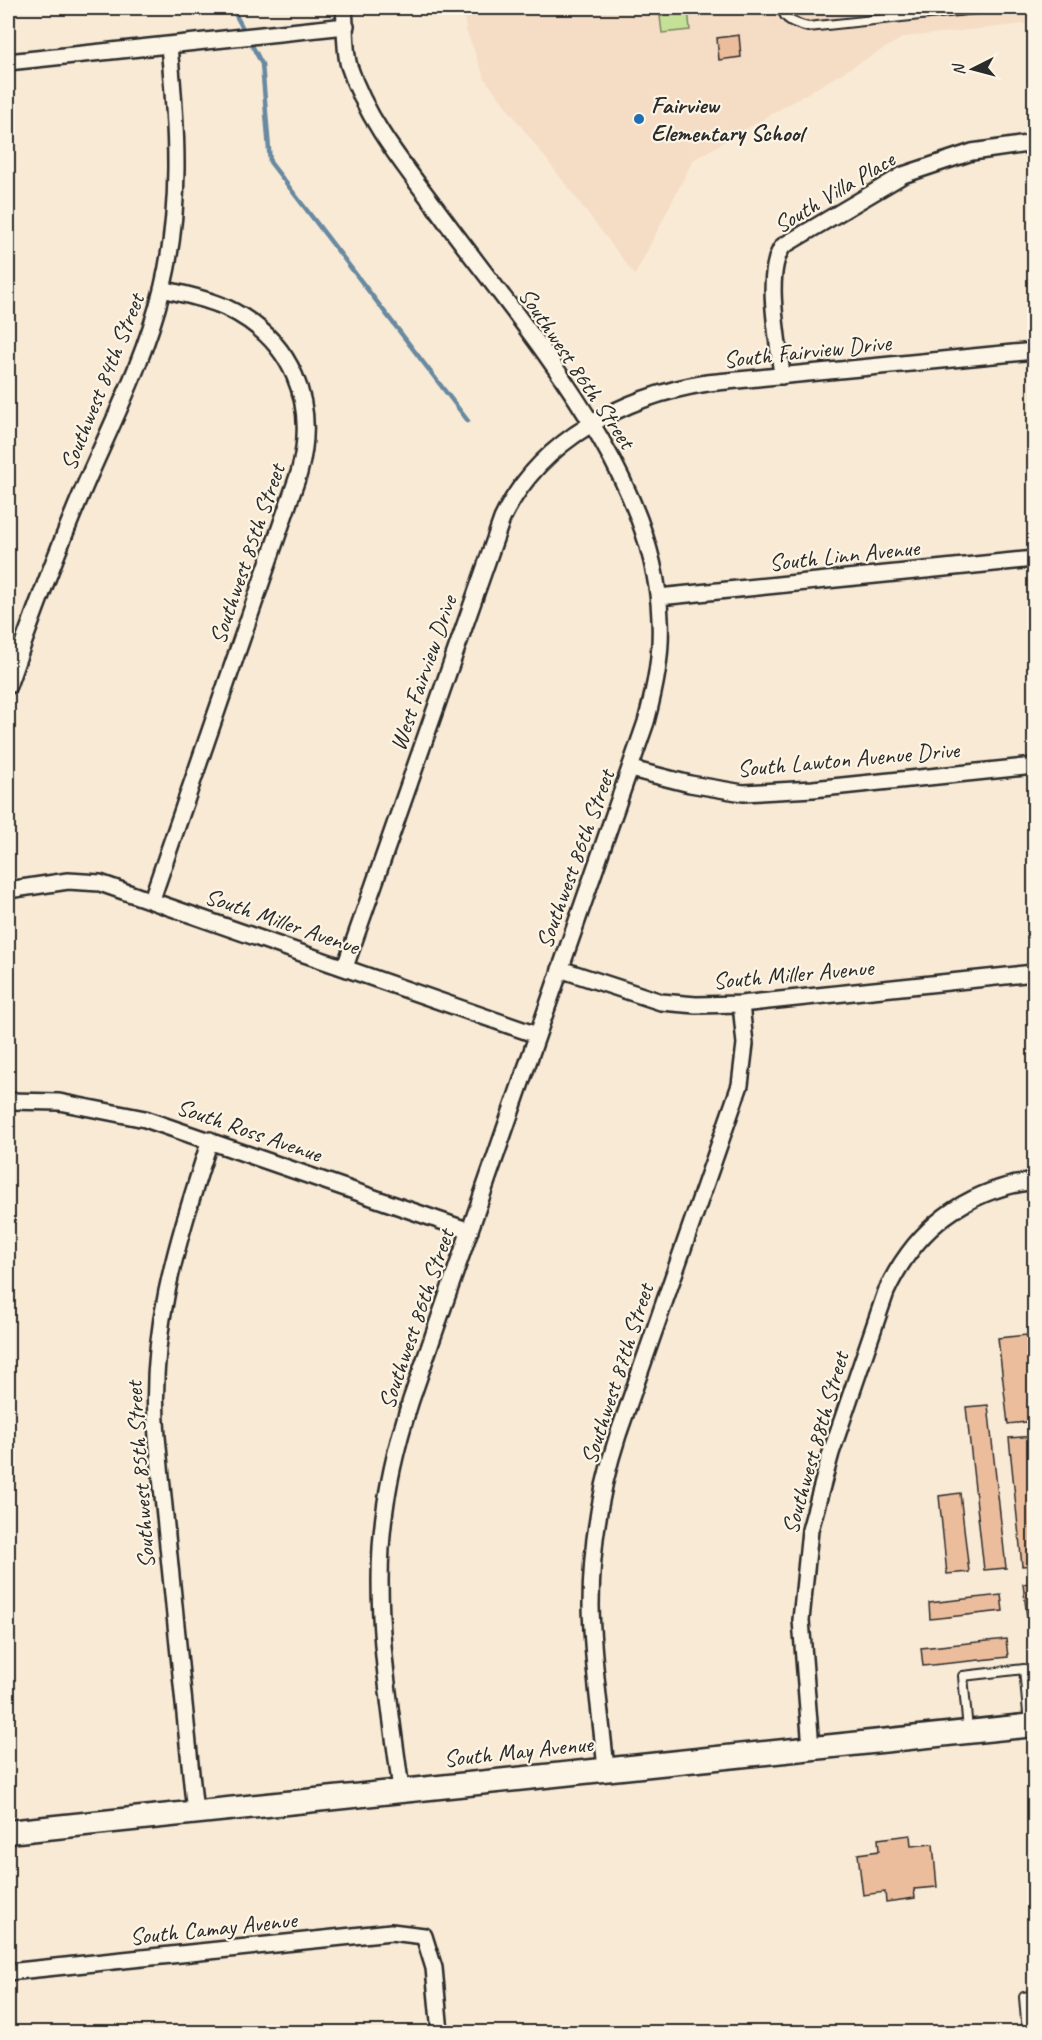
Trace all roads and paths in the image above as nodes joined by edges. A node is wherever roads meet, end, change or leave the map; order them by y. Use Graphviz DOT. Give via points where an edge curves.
graph roads {
  1 [pos="344,8"];
  2 [pos="782,8"];
  3 [pos="986,8"];
  4 [pos="346,26"];
  5 [pos="169,46"];
  6 [pos="8,62"];
  7 [pos="1035,143"];
  8 [pos="162,289"];
  9 [pos="1035,351"];
  10 [pos="782,376"];
  11 [pos="591,426"];
  12 [pos="1035,559"];
  13 [pos="659,597"];
  14 [pos="8,686"];
  15 [pos="1035,765"];
  16 [pos="631,769"];
  17 [pos="8,890"];
  18 [pos="152,899"];
  19 [pos="345,967"];
  20 [pos="560,969"];
  21 [pos="1035,973"];
  22 [pos="741,1004"];
  23 [pos="537,1035"];
  24 [pos="8,1101"];
  25 [pos="210,1140"];
  26 [pos="1035,1181"];
  27 [pos="470,1231"];
  28 [pos="1032,1725"];
  29 [pos="968,1732"];
  30 [pos="812,1748"];
  31 [pos="606,1769"];
  32 [pos="400,1790"];
  33 [pos="195,1813"];
  34 [pos="8,1832"];
  35 [pos="8,1972"];
  36 [pos="1035,1995"];
  37 [pos="440,2032"];
  38 [pos="1027,2032"];
  1 -- 4 [label="street, Southwest 86th Street"];
  2 -- 3 [label="lane" via="791,22 808,27"];
  4 -- 5 [label="street"];
  4 -- 11 [label="street, Southwest 86th Street" via="349,64 384,138 542,352"];
  5 -- 6 [label="street"];
  5 -- 8 [label="street, Southwest 84th Street" via="177,163 173,222"];
  7 -- 10 [label="street, South Villa Place" via="972,152 903,175 783,246 777,254 774,276"];
  8 -- 14 [label="street, Southwest 84th Street" via="137,368 81,496"];
  8 -- 18 [label="street, Southwest 85th Street" via="226,308 272,341 296,381 305,408 307,433 299,473"];
  9 -- 10 [label="street, South Fairview Drive"];
  10 -- 11 [label="street, South Fairview Drive" via="664,391 615,411"];
  11 -- 13 [label="street, Southwest 86th Street" via="636,506"];
  11 -- 19 [label="street, West Fairview Drive" via="550,454 520,488 502,519"];
  12 -- 13 [label="street, South Linn Avenue"];
  13 -- 16 [label="street, Southwest 86th Street" via="658,668"];
  15 -- 16 [label="street, South Lawton Avenue Drive" via="743,793"];
  16 -- 20 [label="street, Southwest 86th Street"];
  17 -- 18 [label="street, South Miller Avenue" via="87,880"];
  18 -- 19 [label="street, South Miller Avenue"];
  19 -- 23 [label="street, South Miller Avenue"];
  20 -- 22 [label="street, South Miller Avenue" via="661,1002"];
  20 -- 23 [label="street, Southwest 86th Street"];
  21 -- 22 [label="street, South Miller Avenue"];
  22 -- 31 [label="street, Southwest 87th Street" via="745,1044 740,1085 618,1435 599,1511 591,1606"];
  23 -- 27 [label="street, Southwest 86th Street"];
  24 -- 25 [label="street, South Ross Avenue" via="59,1102 95,1108"];
  25 -- 27 [label="street, South Ross Avenue"];
  25 -- 33 [label="street, Southwest 85th Street" via="170,1268 154,1375"];
  26 -- 30 [label="street, Southwest 88th Street" via="983,1195 948,1214 918,1239 886,1292 817,1498 805,1559 801,1620"];
  27 -- 32 [label="street, Southwest 86th Street" via="400,1433 385,1506 381,1602"];
  28 -- 29 [label="main road, South May Avenue"];
  28 -- 29 [label="lane" via="1024,1669 973,1674 963,1676"];
  29 -- 30 [label="main road, South May Avenue"];
  30 -- 31 [label="main road, South May Avenue"];
  31 -- 32 [label="main road, South May Avenue"];
  32 -- 33 [label="main road, South May Avenue"];
  33 -- 34 [label="main road, South May Avenue"];
  35 -- 37 [label="street, South Camay Avenue" via="391,1932 424,1936 434,1968"];
  36 -- 38 [label="lane" via="1024,1997"];
}
